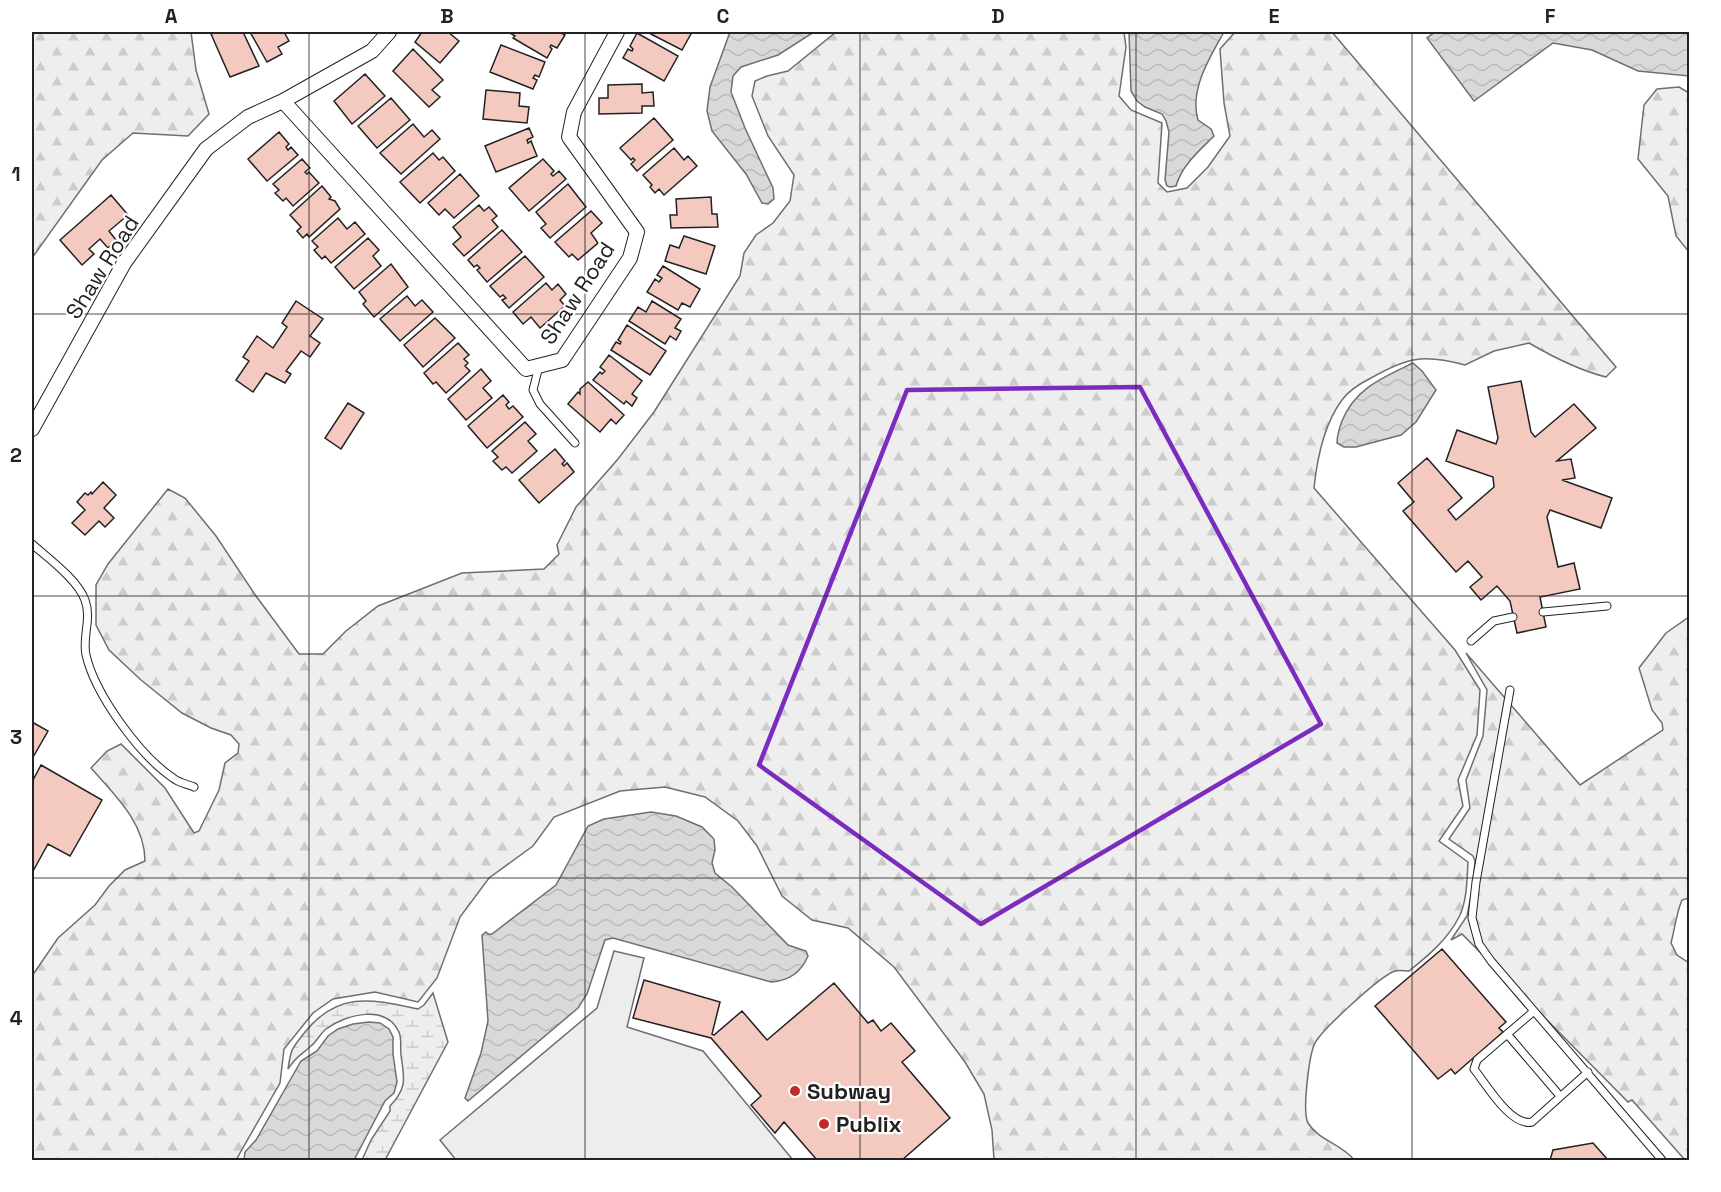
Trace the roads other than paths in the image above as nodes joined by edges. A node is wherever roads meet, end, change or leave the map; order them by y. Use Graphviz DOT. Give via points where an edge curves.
graph roads {
  1 [pos="389,32"];
  2 [pos="617,32"];
  3 [pos="283,101"];
  4 [pos="539,366"];
  5 [pos="32,429"];
  6 [pos="575,443"];
  7 [pos="32,544"];
  8 [pos="1607,606"];
  9 [pos="1543,612"];
  10 [pos="1514,617"];
  11 [pos="1471,641"];
  12 [pos="1510,690"];
  13 [pos="194,787"];
  14 [pos="1534,1011"];
  15 [pos="1507,1034"];
  16 [pos="1588,1072"];
  17 [pos="1560,1096"];
  18 [pos="1662,1161"];
  1 -- 3 [label="street, Shaw Road" via="372,51"];
  2 -- 4 [label="street, Shaw Road" via="574,112 569,136 637,232 630,258 562,360"];
  3 -- 4 [label="street, Shaw Road" via="526,369"];
  3 -- 5 [label="street, Shaw Road" via="248,117 206,149 124,263"];
  4 -- 6 [label="lane" via="533,390 540,404"];
  7 -- 13 [label="lane" via="85,598 86,654 106,702 161,770"];
  8 -- 9 [label="lane"];
  10 -- 11 [label="lane" via="1494,621"];
  12 -- 14 [label="lane" via="1472,918 1479,944"];
  14 -- 15 [label="lane"];
  14 -- 16 [label="lane"];
  15 -- 17 [label="lane"];
  15 -- 17 [label="lane" via="1477,1060 1474,1069 1510,1114 1519,1121 1532,1122"];
  16 -- 17 [label="lane"];
  16 -- 18 [label="lane"];
}
